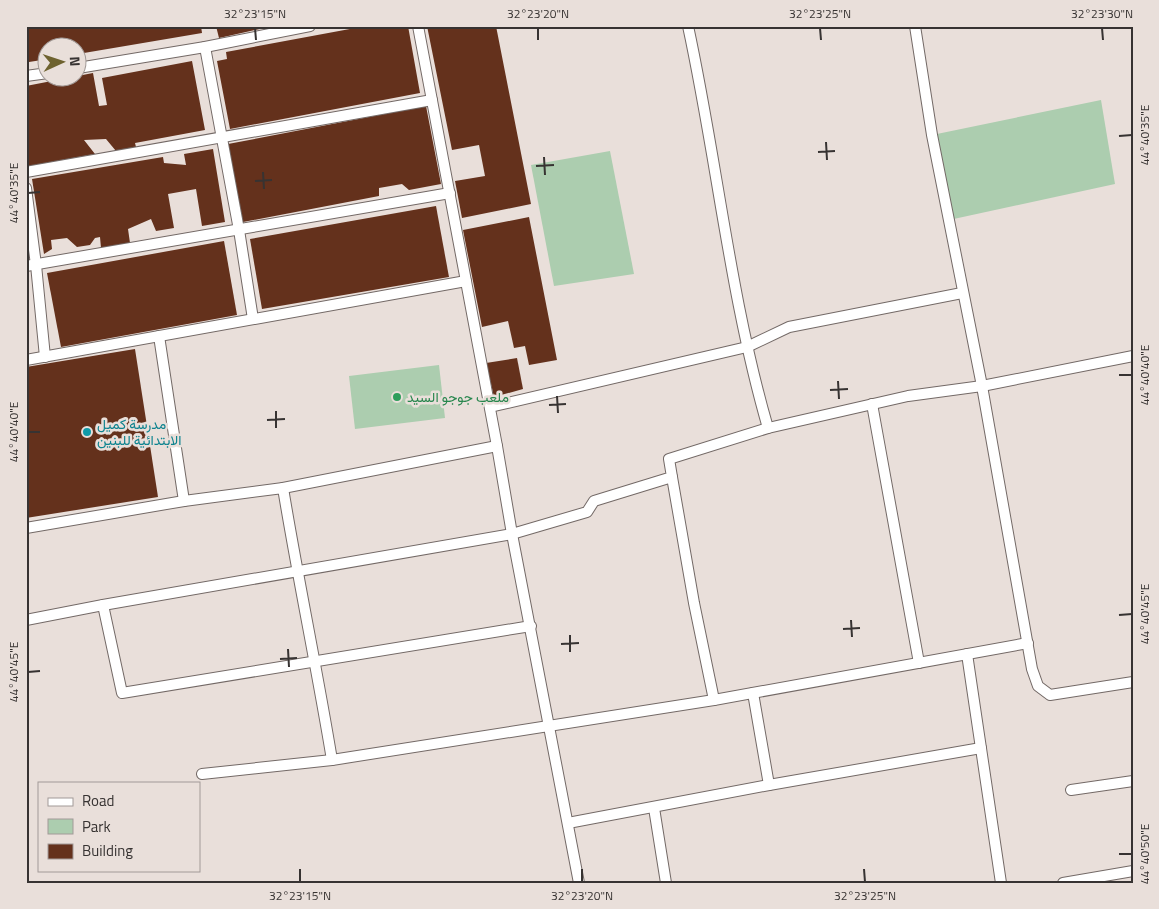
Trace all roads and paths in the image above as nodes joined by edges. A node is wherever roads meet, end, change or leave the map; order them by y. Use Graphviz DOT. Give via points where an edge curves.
graph roads {
  1 [pos="310,26"];
  2 [pos="418,26"];
  3 [pos="688,26"];
  4 [pos="915,26"];
  5 [pos="205,48"];
  6 [pos="88,66"];
  7 [pos="432,100"];
  8 [pos="222,138"];
  9 [pos="26,172"];
  10 [pos="26,188"];
  11 [pos="450,193"];
  12 [pos="239,230"];
  13 [pos="31,266"];
  14 [pos="466,281"];
  15 [pos="962,293"];
  16 [pos="254,319"];
  17 [pos="159,336"];
  18 [pos="747,347"];
  19 [pos="1133,356"];
  20 [pos="45,357"];
  21 [pos="26,360"];
  22 [pos="982,386"];
  23 [pos="872,404"];
  24 [pos="490,407"];
  25 [pos="768,428"];
  26 [pos="497,446"];
  27 [pos="672,477"];
  28 [pos="283,488"];
  29 [pos="184,501"];
  30 [pos="26,528"];
  31 [pos="512,534"];
  32 [pos="297,571"];
  33 [pos="103,605"];
  34 [pos="26,620"];
  35 [pos="531,626"];
  36 [pos="1028,643"];
  37 [pos="967,654"];
  38 [pos="316,661"];
  39 [pos="919,663"];
  40 [pos="1133,682"];
  41 [pos="753,692"];
  42 [pos="714,700"];
  43 [pos="550,725"];
  44 [pos="981,748"];
  45 [pos="332,760"];
  46 [pos="202,774"];
  47 [pos="1133,781"];
  48 [pos="769,785"];
  49 [pos="1071,790"];
  50 [pos="654,808"];
  51 [pos="568,823"];
  52 [pos="1133,871"];
  53 [pos="579,883"];
  54 [pos="666,883"];
  55 [pos="1001,883"];
  56 [pos="1063,883"];
  1 -- 5 [label="street"];
  2 -- 7 [label="street"];
  3 -- 18 [label="street"];
  4 -- 15 [label="street"];
  5 -- 6 [label="street"];
  5 -- 8 [label="street"];
  7 -- 8 [label="street"];
  7 -- 11 [label="street"];
  8 -- 9 [label="street"];
  8 -- 12 [label="street"];
  10 -- 13 [label="street"];
  11 -- 12 [label="street"];
  11 -- 14 [label="street"];
  12 -- 13 [label="street"];
  12 -- 16 [label="street"];
  13 -- 20 [label="street"];
  14 -- 16 [label="street"];
  14 -- 24 [label="street"];
  15 -- 18 [label="street" via="789,327"];
  15 -- 22 [label="street"];
  16 -- 17 [label="street"];
  17 -- 20 [label="street"];
  17 -- 29 [label="street"];
  18 -- 24 [label="street"];
  18 -- 25 [label="street"];
  19 -- 22 [label="street"];
  20 -- 21 [label="street"];
  22 -- 23 [label="street"];
  22 -- 36 [label="street"];
  23 -- 25 [label="street"];
  23 -- 39 [label="street"];
  24 -- 26 [label="street"];
  25 -- 27 [label="street" via="669,459"];
  26 -- 28 [label="street"];
  26 -- 31 [label="street"];
  27 -- 31 [label="street" via="594,501 587,512"];
  27 -- 42 [label="street"];
  28 -- 29 [label="street"];
  28 -- 32 [label="street"];
  29 -- 30 [label="street"];
  31 -- 32 [label="street"];
  31 -- 35 [label="street"];
  32 -- 33 [label="street"];
  32 -- 38 [label="street"];
  33 -- 34 [label="street"];
  33 -- 38 [label="street" via="122,693"];
  35 -- 38 [label="street"];
  35 -- 43 [label="street"];
  36 -- 37 [label="street"];
  36 -- 40 [label="street" via="1038,686 1050,695"];
  37 -- 39 [label="street"];
  37 -- 44 [label="street"];
  38 -- 45 [label="street"];
  39 -- 41 [label="street"];
  41 -- 42 [label="street"];
  41 -- 48 [label="street"];
  42 -- 43 [label="street"];
  43 -- 45 [label="street"];
  43 -- 51 [label="street"];
  44 -- 48 [label="street"];
  44 -- 55 [label="street"];
  45 -- 46 [label="street"];
  47 -- 49 [label="street"];
  48 -- 50 [label="street"];
  50 -- 51 [label="street"];
  50 -- 54 [label="street"];
  51 -- 53 [label="street"];
  52 -- 56 [label="street"];
}
